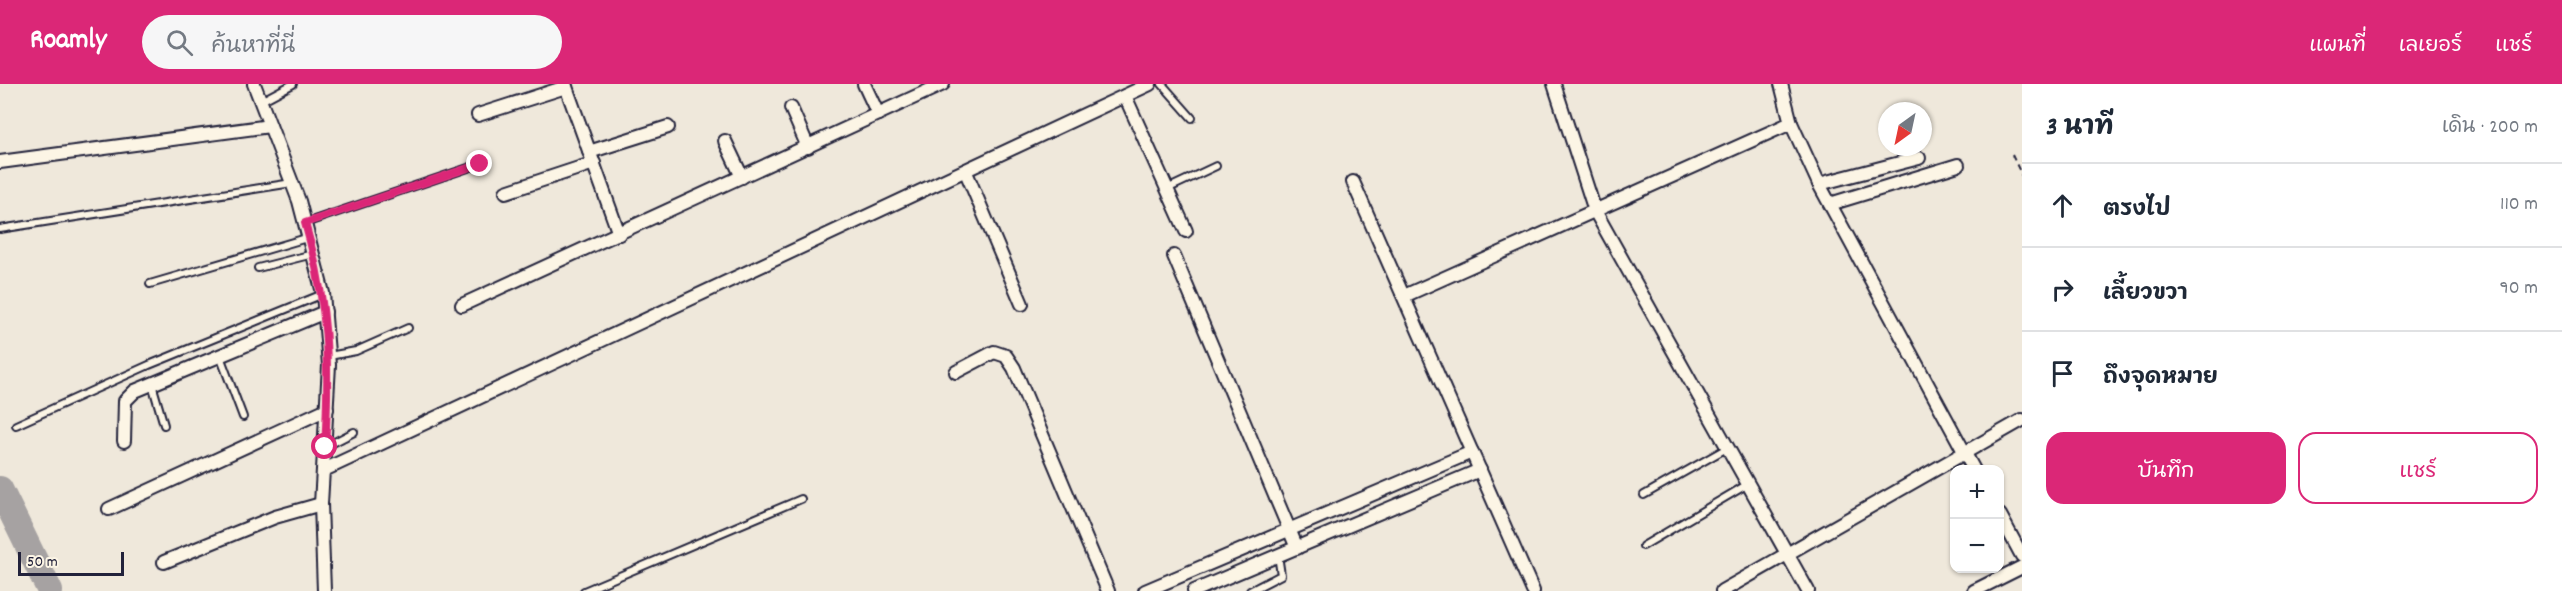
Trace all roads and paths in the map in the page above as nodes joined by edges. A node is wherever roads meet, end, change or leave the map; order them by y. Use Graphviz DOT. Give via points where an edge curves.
graph roads {
  1 [pos="254,84"];
  2 [pos="292,84"];
  3 [pos="864,84"];
  4 [pos="943,84"];
  5 [pos="1150,84"];
  6 [pos="1162,84"];
  7 [pos="1554,84"];
  8 [pos="1781,84"];
  9 [pos="566,86"];
  10 [pos="1125,96"];
  11 [pos="260,102"];
  12 [pos="791,108"];
  13 [pos="878,114"];
  14 [pos="478,115"];
  15 [pos="1192,118"];
  16 [pos="1791,123"];
  17 [pos="270,126"];
  18 [pos="668,127"];
  19 [pos="725,141"];
  20 [pos="808,147"];
  21 [pos="2012,155"];
  22 [pos="592,158"];
  23 [pos="1919,158"];
  24 [pos="0,162"];
  25 [pos="480,164"];
  26 [pos="1958,165"];
  27 [pos="1216,166"];
  28 [pos="966,172"];
  29 [pos="2022,176"];
  30 [pos="742,177"];
  31 [pos="1353,182"];
  32 [pos="291,183"];
  33 [pos="1819,184"];
  34 [pos="1167,189"];
  35 [pos="506,192"];
  36 [pos="1830,204"];
  37 [pos="1595,211"];
  38 [pos="305,223"];
  39 [pos="0,229"];
  40 [pos="1186,231"];
  41 [pos="619,234"];
  42 [pos="310,237"];
  43 [pos="314,253"];
  44 [pos="1174,256"];
  45 [pos="258,268"];
  46 [pos="150,284"];
  47 [pos="323,293"];
  48 [pos="1404,296"];
  49 [pos="1022,304"];
  50 [pos="462,305"];
  51 [pos="325,312"];
  52 [pos="408,328"];
  53 [pos="220,356"];
  54 [pos="328,357"];
  55 [pos="956,372"];
  56 [pos="152,384"];
  57 [pos="327,409"];
  58 [pos="243,417"];
  59 [pos="2022,420"];
  60 [pos="16,425"];
  61 [pos="164,425"];
  62 [pos="354,432"];
  63 [pos="124,441"];
  64 [pos="325,447"];
  65 [pos="1728,448"];
  66 [pos="1472,452"];
  67 [pos="1965,452"];
  68 [pos="1972,465"];
  69 [pos="324,470"];
  70 [pos="1480,470"];
  71 [pos="1748,484"];
  72 [pos="1644,495"];
  73 [pos="801,499"];
  74 [pos="321,504"];
  75 [pos="109,509"];
  76 [pos="2002,519"];
  77 [pos="1290,530"];
  78 [pos="1643,546"];
  79 [pos="1297,548"];
  80 [pos="1788,554"];
  81 [pos="1278,555"];
  82 [pos="2022,556"];
  83 [pos="164,562"];
  84 [pos="2022,567"];
  85 [pos="324,591"];
  86 [pos="584,591"];
  87 [pos="1108,591"];
  88 [pos="1145,591"];
  89 [pos="1194,591"];
  90 [pos="1250,591"];
  91 [pos="1533,591"];
  92 [pos="1722,591"];
  93 [pos="1808,591"];
  94 [pos="1974,591"];
  1 -- 11 [label="street"];
  2 -- 11 [label="lane"];
  3 -- 13 [label="street"];
  4 -- 13 [label="street"];
  5 -- 10 [label="street"];
  6 -- 15 [label="lane"];
  7 -- 37 [label="street"];
  8 -- 16 [label="street"];
  9 -- 14 [label="street"];
  9 -- 22 [label="street"];
  10 -- 28 [label="street"];
  10 -- 34 [label="street"];
  11 -- 17 [label="street"];
  12 -- 20 [label="street"];
  13 -- 20 [label="street"];
  16 -- 33 [label="street"];
  16 -- 37 [label="street"];
  17 -- 24 [label="street"];
  17 -- 32 [label="street"];
  18 -- 22 [label="street"];
  19 -- 30 [label="street"];
  20 -- 30 [label="street"];
  21 -- 29 [label="path"];
  22 -- 35 [label="street"];
  22 -- 41 [label="street"];
  23 -- 33 [label="street"];
  25 -- 38 [label="lane"];
  26 -- 36 [label="street"];
  27 -- 34 [label="lane"];
  28 -- 49 [label="street"];
  28 -- 69 [label="street"];
  30 -- 41 [label="street"];
  31 -- 48 [label="street"];
  32 -- 38 [label="street"];
  32 -- 39 [label="lane"];
  33 -- 36 [label="street"];
  34 -- 40 [label="street"];
  36 -- 67 [label="street"];
  37 -- 48 [label="street"];
  37 -- 65 [label="street"];
  38 -- 42 [label="street"];
  41 -- 50 [label="street"];
  42 -- 43 [label="street"];
  42 -- 46 [label="lane"];
  43 -- 45 [label="lane"];
  43 -- 47 [label="street"];
  44 -- 77 [label="street"];
  47 -- 51 [label="street"];
  47 -- 60 [label="lane"];
  48 -- 66 [label="street"];
  51 -- 53 [label="street"];
  51 -- 54 [label="street"];
  52 -- 54 [label="lane" via="356,351"];
  53 -- 56 [label="street"];
  53 -- 58 [label="lane"];
  54 -- 57 [label="street"];
  55 -- 87 [label="street" via="994,352 1006,356"];
  56 -- 61 [label="lane"];
  56 -- 63 [label="street" via="135,391 125,401"];
  57 -- 64 [label="street"];
  57 -- 75 [label="street"];
  59 -- 67 [label="street"];
  62 -- 64 [label="lane"];
  64 -- 69 [label="street"];
  65 -- 71 [label="street"];
  65 -- 72 [label="lane"];
  66 -- 70 [label="street"];
  66 -- 77 [label="street"];
  67 -- 68 [label="street"];
  67 -- 80 [label="street"];
  69 -- 74 [label="street"];
  70 -- 79 [label="street"];
  70 -- 91 [label="street"];
  71 -- 78 [label="lane"];
  71 -- 80 [label="street"];
  73 -- 86 [label="lane"];
  74 -- 83 [label="street" via="275,517"];
  74 -- 85 [label="street"];
  76 -- 82 [label="street"];
  77 -- 79 [label="street"];
  77 -- 88 [label="street"];
  79 -- 81 [label="street"];
  80 -- 92 [label="street"];
  80 -- 93 [label="street"];
  81 -- 89 [label="street"];
  81 -- 90 [label="lane" via="1281,574"];
  84 -- 94 [label="street"];
}
